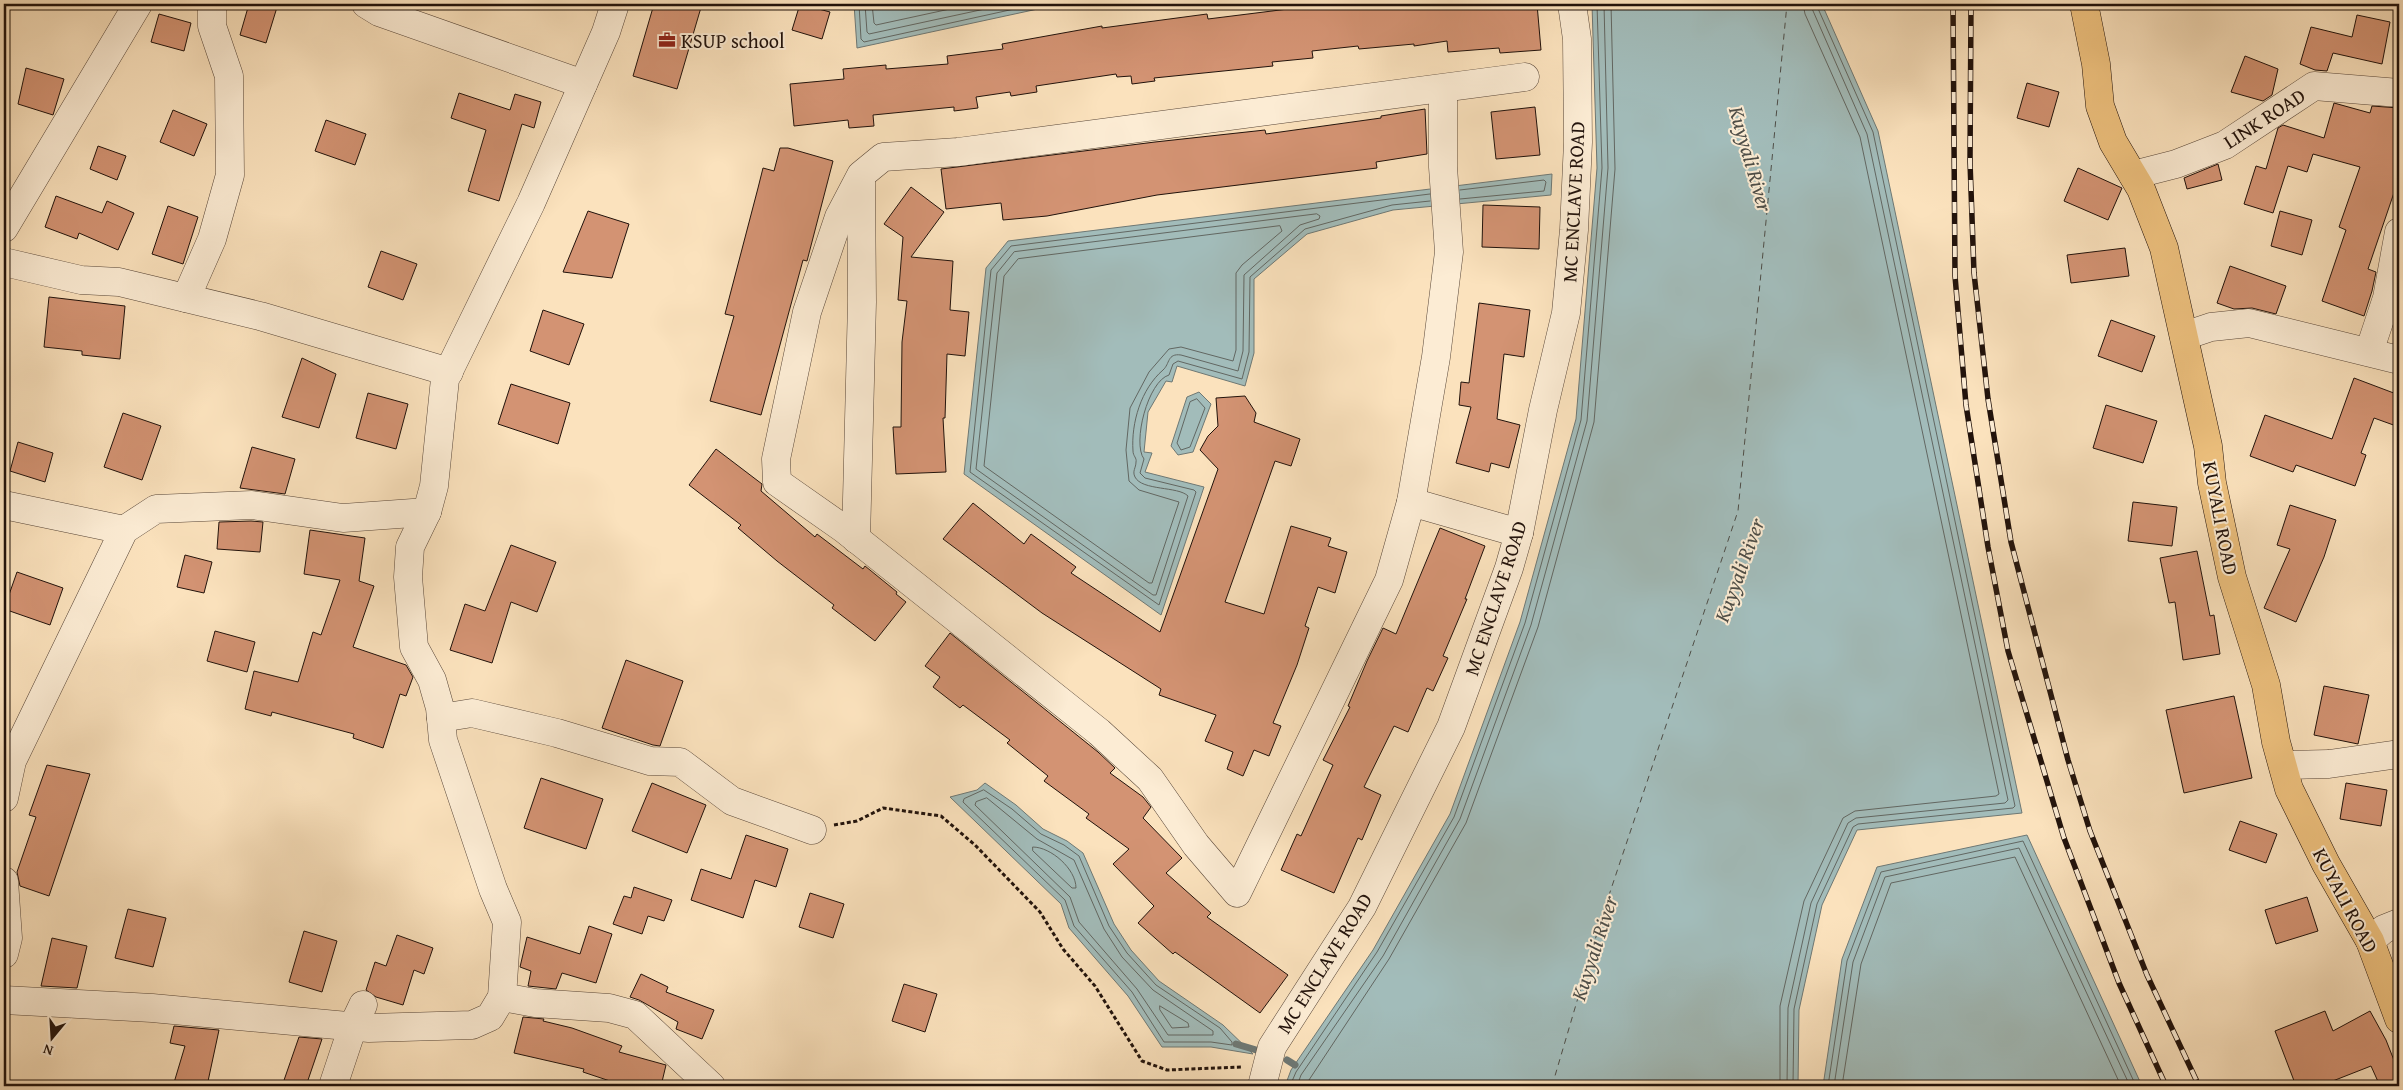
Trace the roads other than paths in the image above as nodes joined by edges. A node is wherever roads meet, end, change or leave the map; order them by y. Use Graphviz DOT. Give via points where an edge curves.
graph roads {
  1 [pos="138,4"];
  2 [pos="212,4"];
  3 [pos="366,4"];
  4 [pos="615,4"];
  5 [pos="1572,4"];
  6 [pos="2084,4"];
  7 [pos="1525,77"];
  8 [pos="583,84"];
  9 [pos="1443,88"];
  10 [pos="2399,93"];
  11 [pos="861,175"];
  12 [pos="2133,175"];
  13 [pos="4,228"];
  14 [pos="2399,232"];
  15 [pos="4,262"];
  16 [pos="186,298"];
  17 [pos="2184,336"];
  18 [pos="2369,352"];
  19 [pos="2399,360"];
  20 [pos="449,372"];
  21 [pos="1412,502"];
  22 [pos="4,505"];
  23 [pos="427,512"];
  24 [pos="124,530"];
  25 [pos="1519,532"];
  26 [pos="856,539"];
  27 [pos="441,718"];
  28 [pos="2399,754"];
  29 [pos="2282,765"];
  30 [pos="4,798"];
  31 [pos="812,830"];
  32 [pos="4,882"];
  33 [pos="2399,923"];
  34 [pos="2370,941"];
  35 [pos="4,954"];
  36 [pos="502,997"];
  37 [pos="4,1000"];
  38 [pos="358,1016"];
  39 [pos="2399,1019"];
  40 [pos="1264,1077"];
  41 [pos="333,1086"];
  42 [pos="710,1086"];
  1 -- 13 [label="street"];
  2 -- 16 [label="street" via="212,26 229,76 230,175 212,239"];
  3 -- 8 [label="street" via="379,12"];
  4 -- 8 [label="street"];
  5 -- 25 [label="street, MC ENCLAVE ROAD" via="1577,39 1578,142 1566,313"];
  6 -- 12 [label="main road, KUYALI ROAD" via="2096,64 2100,106 2113,142"];
  7 -- 9 [label="street"];
  8 -- 20 [label="street"];
  9 -- 11 [label="street" via="958,152 883,157"];
  9 -- 21 [label="street" via="1448,252 1436,357"];
  10 -- 12 [label="street, LINK ROAD" via="2314,86 2225,145 2176,164"];
  11 -- 26 [label="street" via="862,302"];
  11 -- 26 [label="street" via="839,217 807,312 776,459 777,482"];
  12 -- 17 [label="main road, KUYALI ROAD" via="2164,248"];
  14 -- 18 [label="street" via="2387,298"];
  15 -- 16 [label="street" via="81,280 119,282"];
  16 -- 20 [label="street" via="260,316"];
  17 -- 18 [label="street" via="2211,327 2249,323"];
  17 -- 29 [label="main road, KUYALI ROAD" via="2232,577 2266,685"];
  18 -- 19 [label="street"];
  20 -- 23 [label="street" via="445,378 434,486"];
  21 -- 25 [label="street"];
  21 -- 26 [label="street" via="1389,580 1237,893 1196,844 1150,779 1099,732"];
  22 -- 24 [label="street"];
  23 -- 24 [label="street" via="344,518 252,505 156,509"];
  23 -- 27 [label="street" via="410,547 408,577 414,647 432,680"];
  24 -- 30 [label="street" via="12,761"];
  25 -- 40 [label="street, MC ENCLAVE ROAD" via="1451,727 1362,907 1272,1047"];
  27 -- 31 [label="street" via="472,713 566,735 650,760 680,762 732,801"];
  27 -- 36 [label="street" via="443,740 507,922"];
  28 -- 29 [label="street" via="2329,764"];
  29 -- 34 [label="main road, KUYALI ROAD" via="2289,789 2326,864"];
  32 -- 35 [label="street" via="8,938"];
  33 -- 34 [label="street" via="2384,929"];
  34 -- 39 [label="main road, KUYALI ROAD"];
  36 -- 38 [label="street" via="490,1017 472,1025 428,1027"];
  36 -- 42 [label="street" via="535,1003 608,1008 635,1015"];
  37 -- 38 [label="street"];
  38 -- 41 [label="street"];
}
